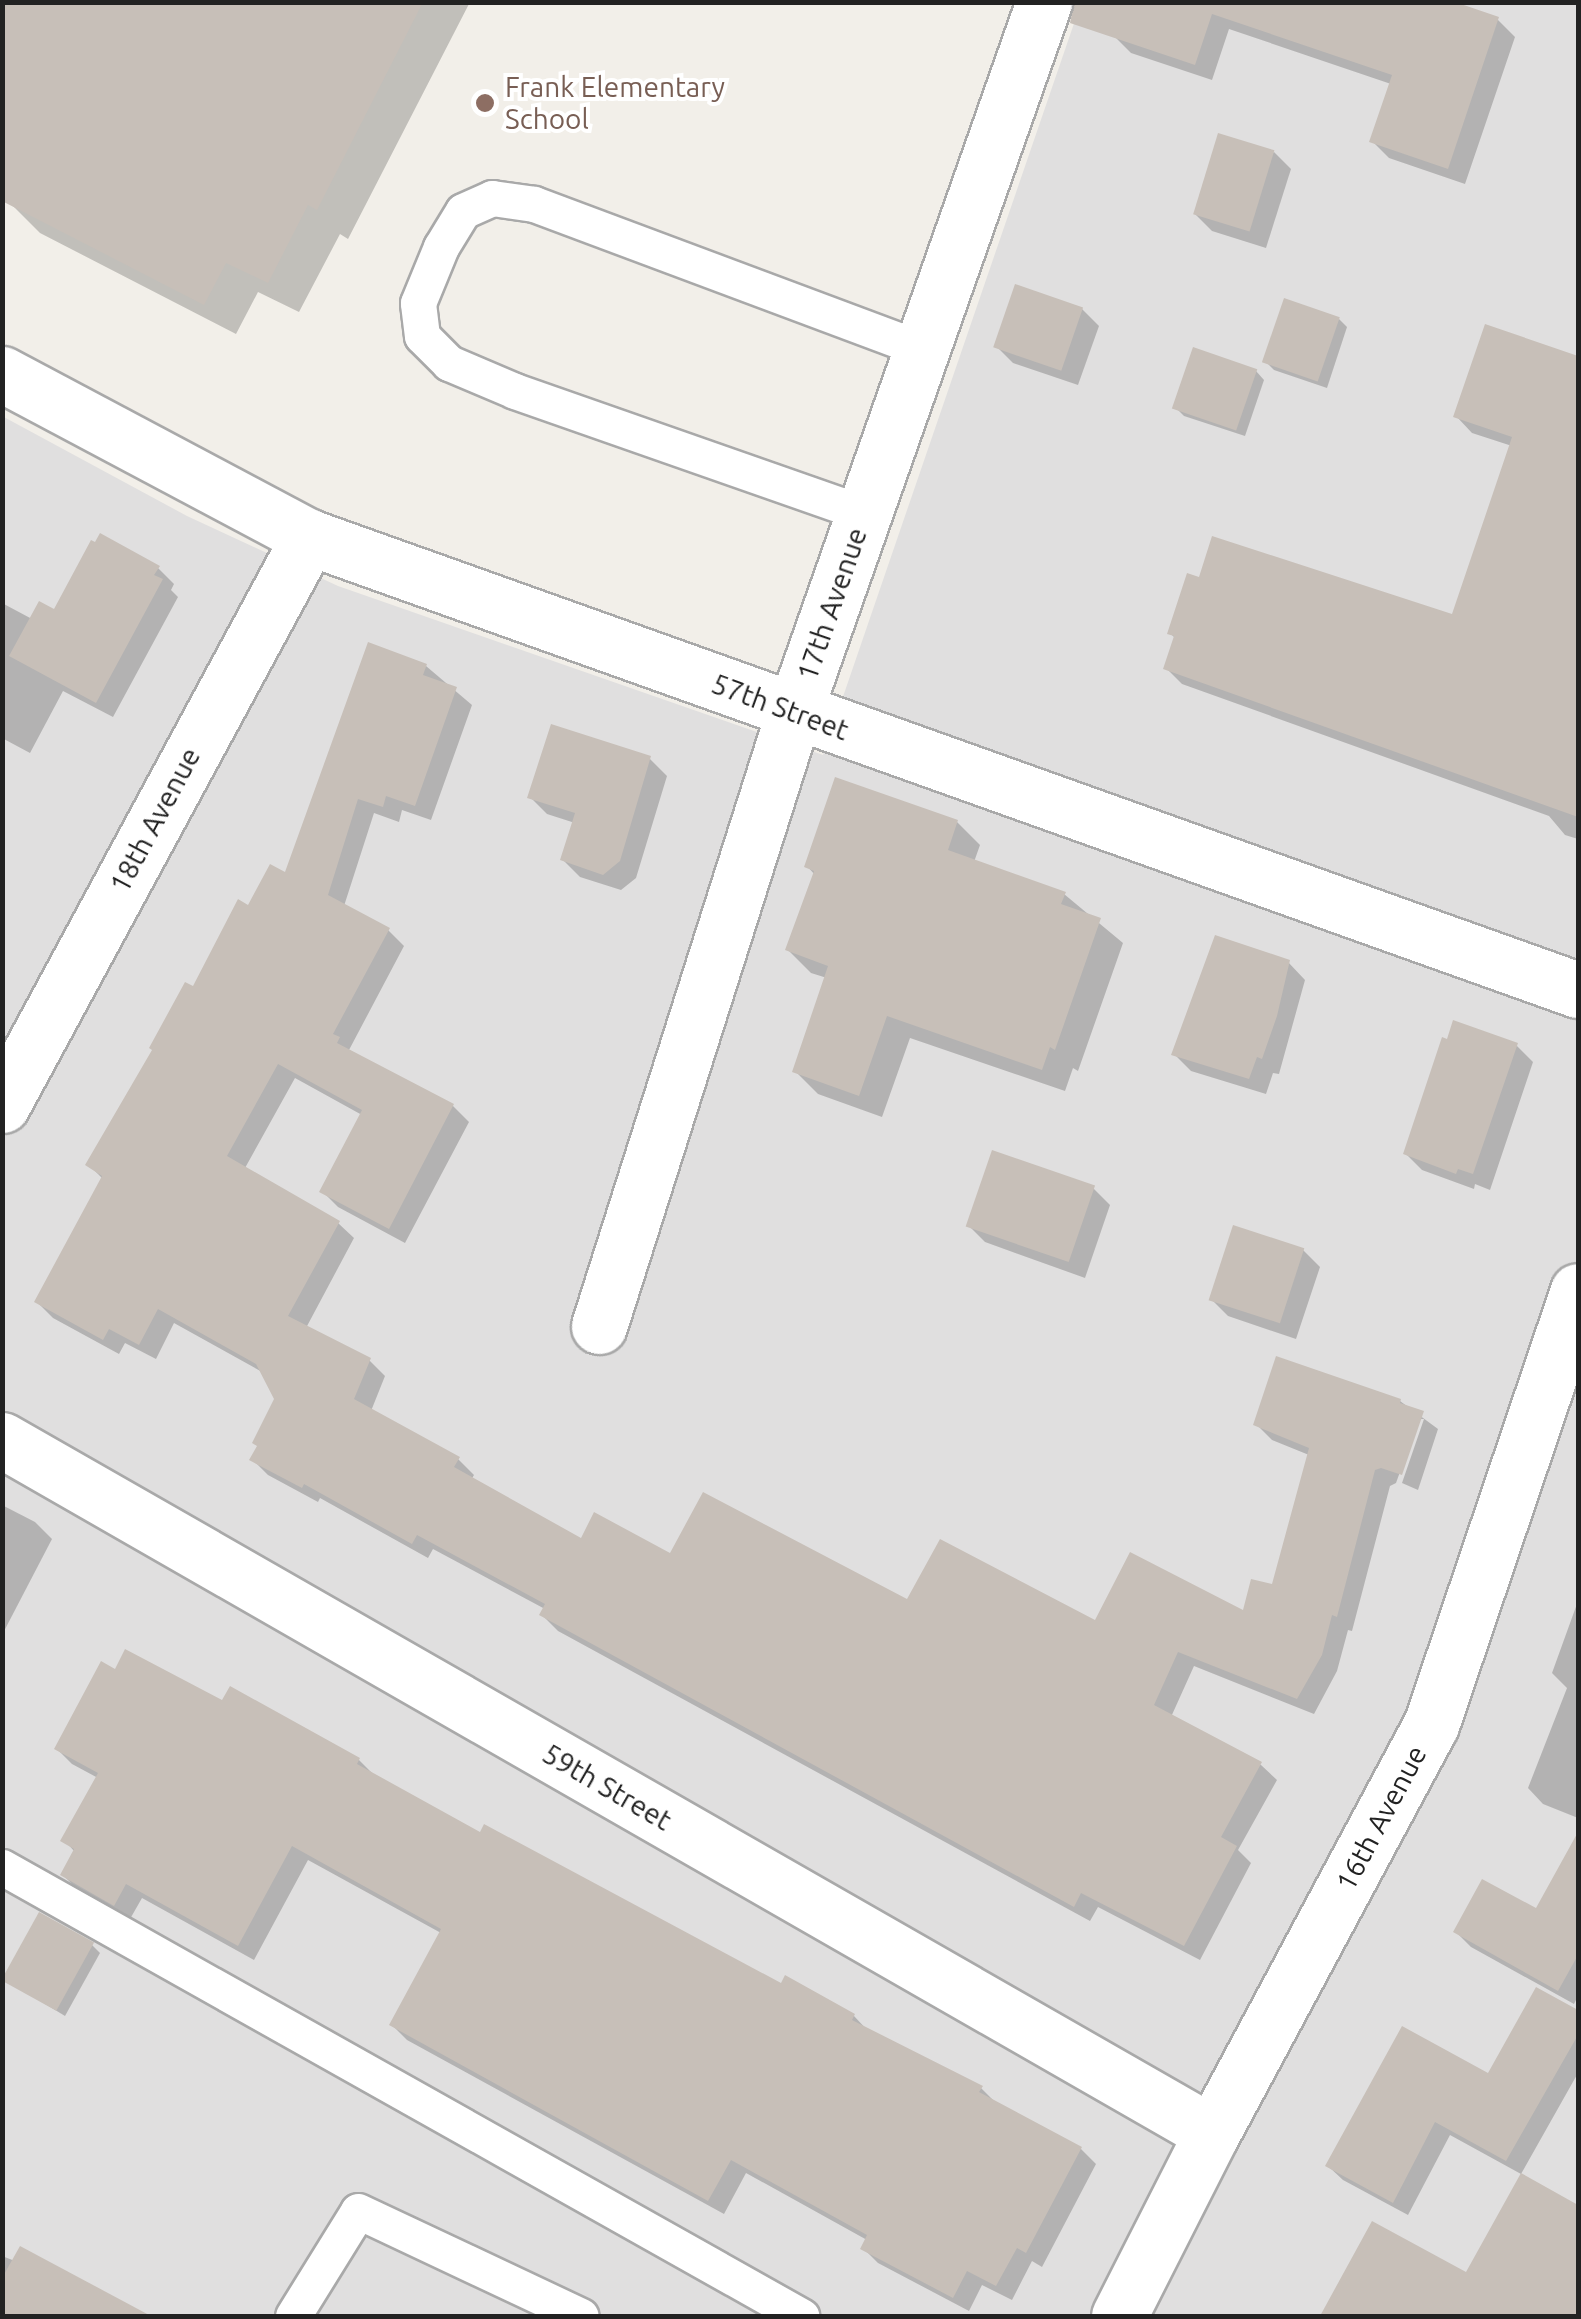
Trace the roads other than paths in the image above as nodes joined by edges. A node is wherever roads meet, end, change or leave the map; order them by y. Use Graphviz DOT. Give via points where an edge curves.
graph roads {
  1 [pos="1044,2"];
  2 [pos="922,349"];
  3 [pos="2,374"];
  4 [pos="863,512"];
  5 [pos="308,537"];
  6 [pos="794,712"];
  7 [pos="1578,990"];
  8 [pos="9,1073"];
  9 [pos="1578,1291"];
  10 [pos="599,1326"];
  11 [pos="2,1440"];
  12 [pos="2,1867"];
  13 [pos="1212,2132"];
  14 [pos="293,2316"];
  15 [pos="581,2316"];
  16 [pos="801,2316"];
  17 [pos="1119,2316"];
  1 -- 2 [label="street, 17th Avenue"];
  2 -- 4 [label="street, 17th Avenue"];
  2 -- 4 [label="lane" via="534,204 492,198 463,211 440,247 418,304 422,336 449,363"];
  3 -- 5 [label="street, 57th Street"];
  4 -- 6 [label="street, 17th Avenue"];
  5 -- 6 [label="street, 57th Street"];
  5 -- 8 [label="street, 18th Avenue"];
  6 -- 7 [label="street, 57th Street"];
  6 -- 10 [label="street, 17th Avenue"];
  9 -- 13 [label="street, 16th Avenue" via="1431,1725"];
  11 -- 13 [label="street, 59th Street"];
  12 -- 16 [label="lane"];
  13 -- 17 [label="street, 16th Avenue"];
  14 -- 15 [label="lane" via="358,2211"];
}
